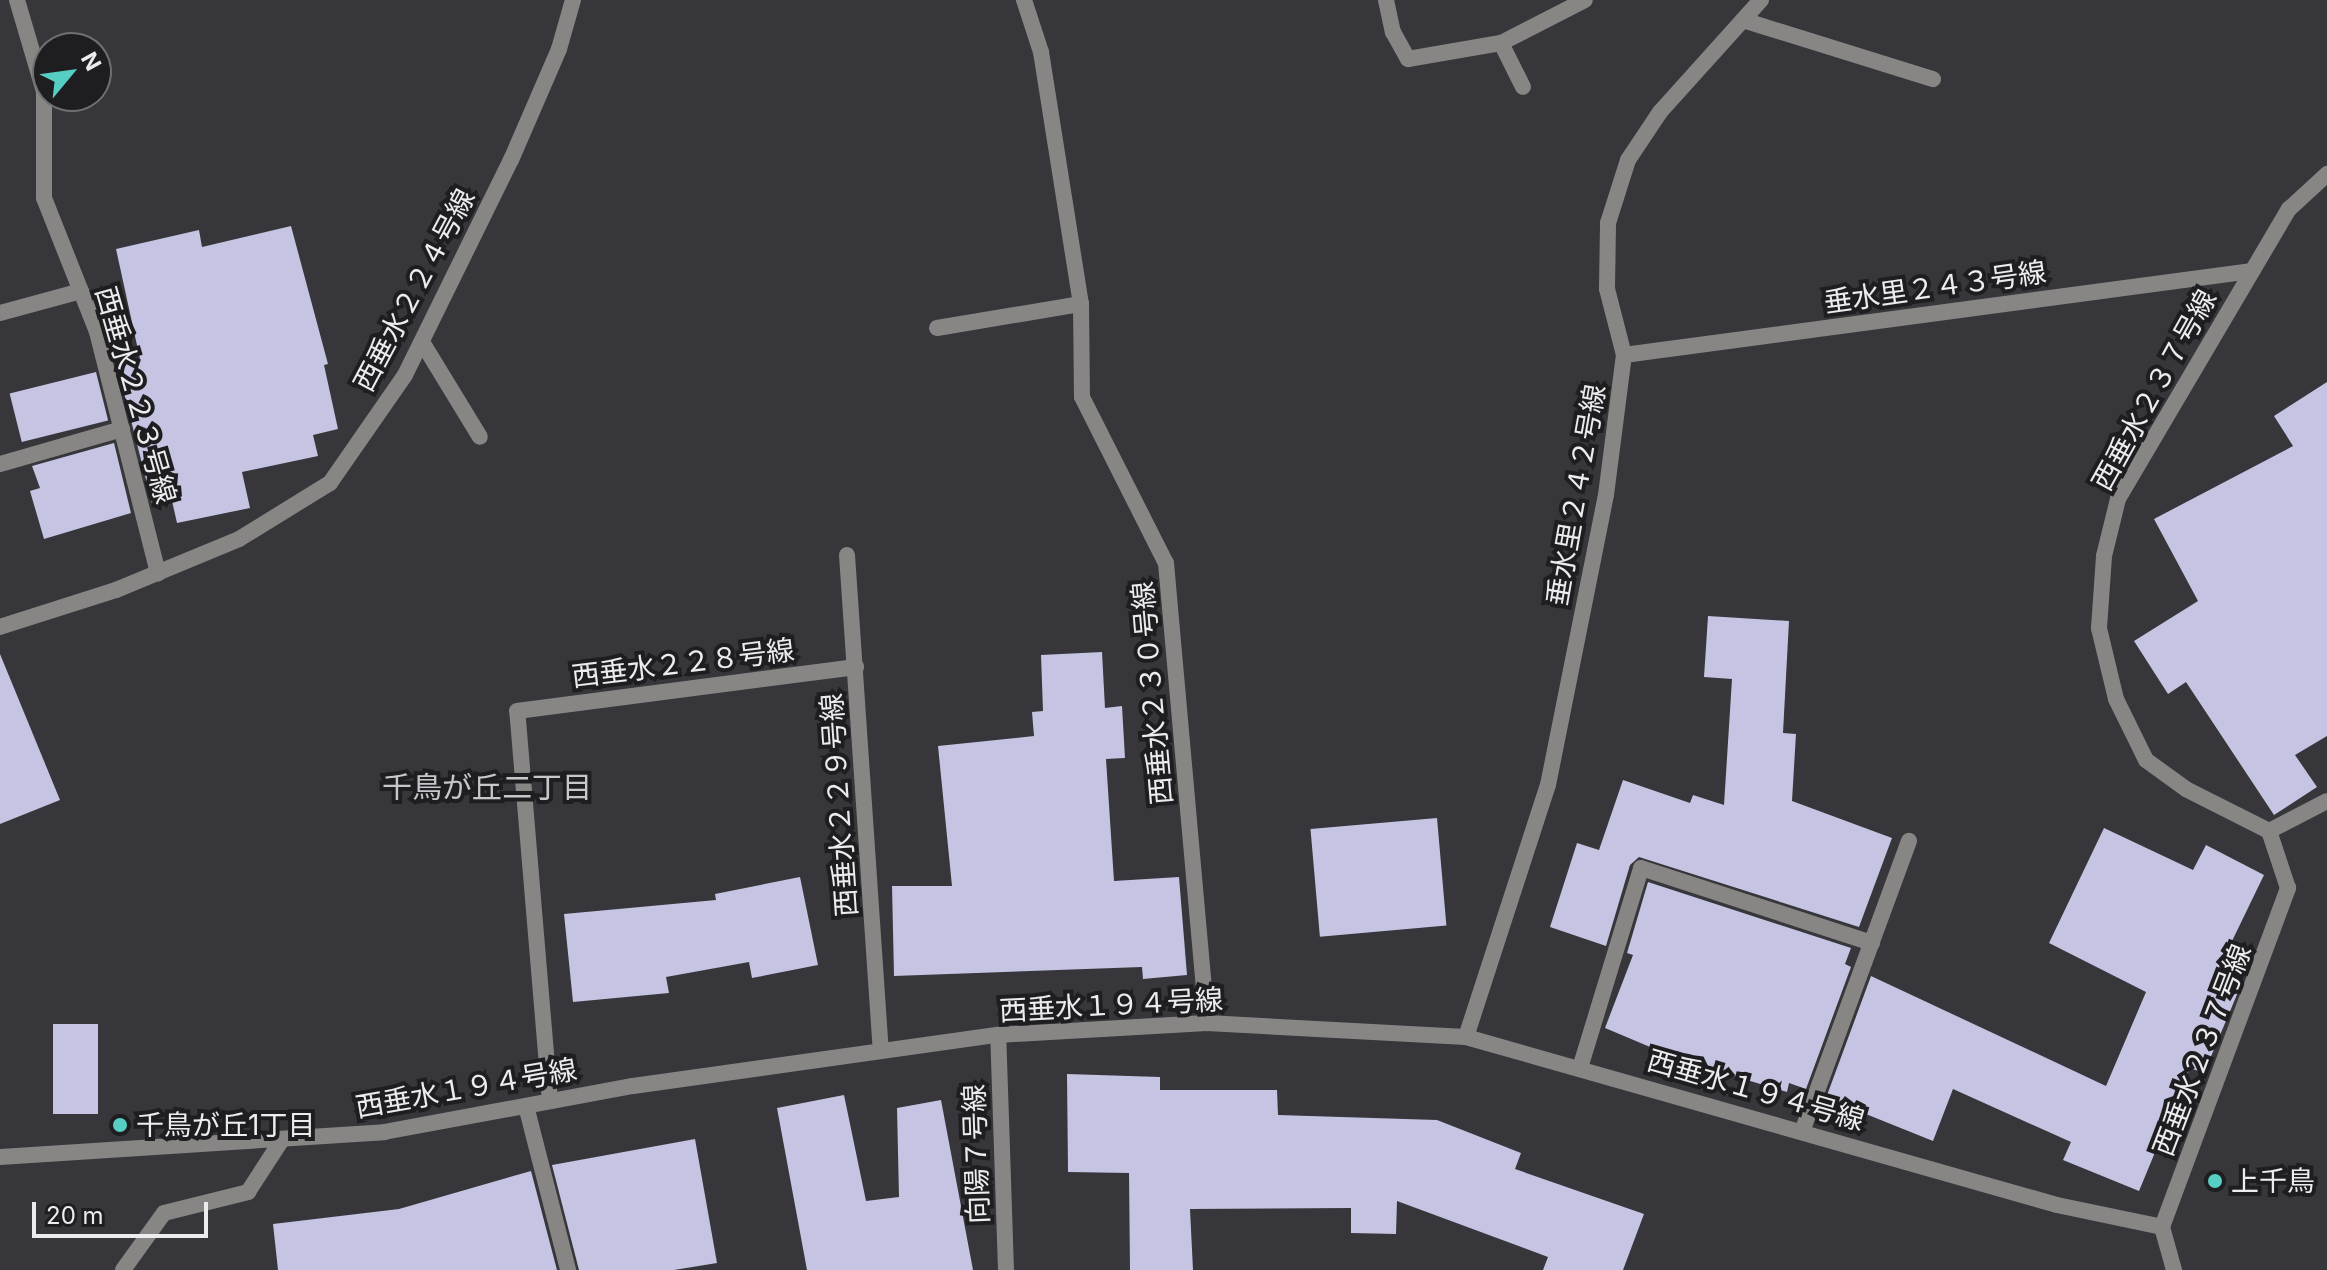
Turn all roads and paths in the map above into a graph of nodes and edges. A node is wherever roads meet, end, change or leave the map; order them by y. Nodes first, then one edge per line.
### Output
1 (17, 0) edge
2 (573, 0) edge
3 (1024, 0) edge
4 (1386, 0) edge
5 (1585, 0) edge
6 (1761, 0) edge
7 (1743, 20) junction
8 (1501, 43) junction
9 (1933, 79) dead end
10 (1523, 87) dead end
11 (2327, 174) edge
12 (2252, 271) junction
13 (81, 291) junction
14 (1081, 304) junction
15 (0, 313) edge
16 (937, 328) dead end
17 (422, 342) junction
18 (1624, 355) junction
19 (122, 429) junction
20 (480, 437) dead end
21 (0, 464) edge
22 (847, 555) dead end
23 (158, 573) junction
24 (0, 627) edge
25 (856, 667) junction
26 (2327, 801) edge
27 (2269, 831) junction
28 (1909, 841) dead end
29 (1872, 943) junction
30 (1207, 1023) junction
31 (998, 1035) junction
32 (1466, 1037) junction
33 (881, 1051) junction
34 (1580, 1068) junction
35 (550, 1101) junction
36 (526, 1106) junction
37 (1803, 1129) junction
38 (281, 1141) junction
39 (0, 1157) edge
40 (2162, 1227) junction
41 (123, 1270) edge
42 (568, 1270) edge
43 (1006, 1270) edge
44 (2174, 1270) edge

1 - 13 street, 西垂水２２３号線
2 - 17 street, 西垂水２２４号線
3 - 14 street, 西垂水２３０号線
4 - 8 street
5 - 8 street
6 - 7 street, 垂水里２４２号線
7 - 9 street
7 - 18 street, 垂水里２４２号線
8 - 10 street
11 - 12 street, 西垂水２３７号線
12 - 18 street, 垂水里２４３号線
12 - 27 street, 西垂水２３７号線
13 - 15 street
13 - 19 street, 西垂水２２３号線
14 - 16 street
14 - 30 street, 西垂水２３０号線
17 - 20 street
17 - 23 street, 西垂水２２４号線
18 - 32 street, 垂水里２４２号線
19 - 21 street
19 - 23 street, 西垂水２２３号線
22 - 25 street, 西垂水２２９号線
23 - 24 street, 西垂水２２４号線
25 - 33 street, 西垂水２２９号線
25 - 35 street, 西垂水２２８号線
26 - 27 street
27 - 40 street, 西垂水２３７号線
28 - 29 street
29 - 34 street
29 - 37 street
30 - 31 street, 西垂水１９４号線
30 - 32 street, 西垂水１９４号線
31 - 33 street, 西垂水１９４号線
31 - 43 street, 向陽７号線
32 - 34 street, 西垂水１９４号線
33 - 35 street, 西垂水１９４号線
34 - 37 street, 西垂水１９４号線
35 - 36 street, 西垂水１９４号線
36 - 38 street, 西垂水１９４号線
36 - 42 street
37 - 40 street, 西垂水１９４号線
38 - 39 street, 西垂水１９４号線
38 - 41 street
40 - 44 street

